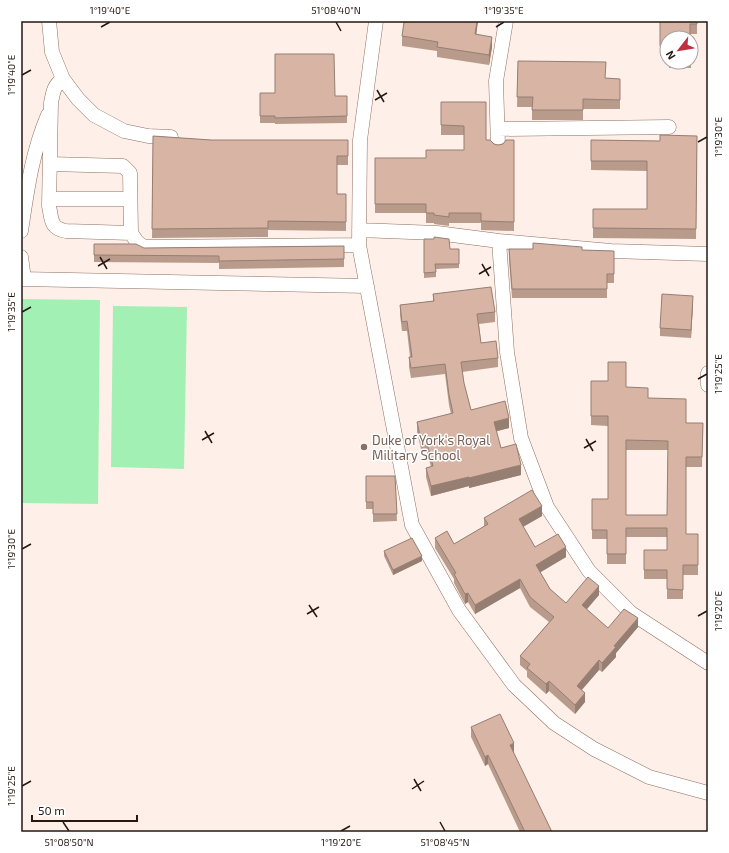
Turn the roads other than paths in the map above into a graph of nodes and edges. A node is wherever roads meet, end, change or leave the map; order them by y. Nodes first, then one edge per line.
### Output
1 (49, 21) edge
2 (376, 21) edge
3 (506, 21) edge
4 (63, 79) junction
5 (51, 107) junction
6 (669, 127) dead end
7 (498, 129) junction
8 (187, 138) edge
9 (344, 140) edge
10 (360, 140) junction
11 (498, 146) edge
12 (50, 164) junction
13 (49, 199) junction
14 (130, 199) junction
15 (359, 230) junction
16 (21, 231) edge
17 (131, 233) junction
18 (499, 241) junction
19 (359, 245) junction
20 (708, 254) edge
21 (21, 257) edge
22 (23, 279) edge
23 (367, 286) junction
24 (708, 373) edge
25 (708, 385) edge
26 (708, 663) edge
27 (705, 788) edge

1 - 4 lane
2 - 10 lane
3 - 7 lane
4 - 5 lane
4 - 8 lane
5 - 12 lane
5 - 16 lane
6 - 7 lane
7 - 11 lane
9 - 10 lane
10 - 15 lane
12 - 13 lane
12 - 14 lane
13 - 14 lane
13 - 17 lane
14 - 17 lane
15 - 18 lane
15 - 19 lane
17 - 19 lane
18 - 20 lane
18 - 26 lane
19 - 23 lane
21 - 22 lane
22 - 23 lane
23 - 27 lane
24 - 25 lane

